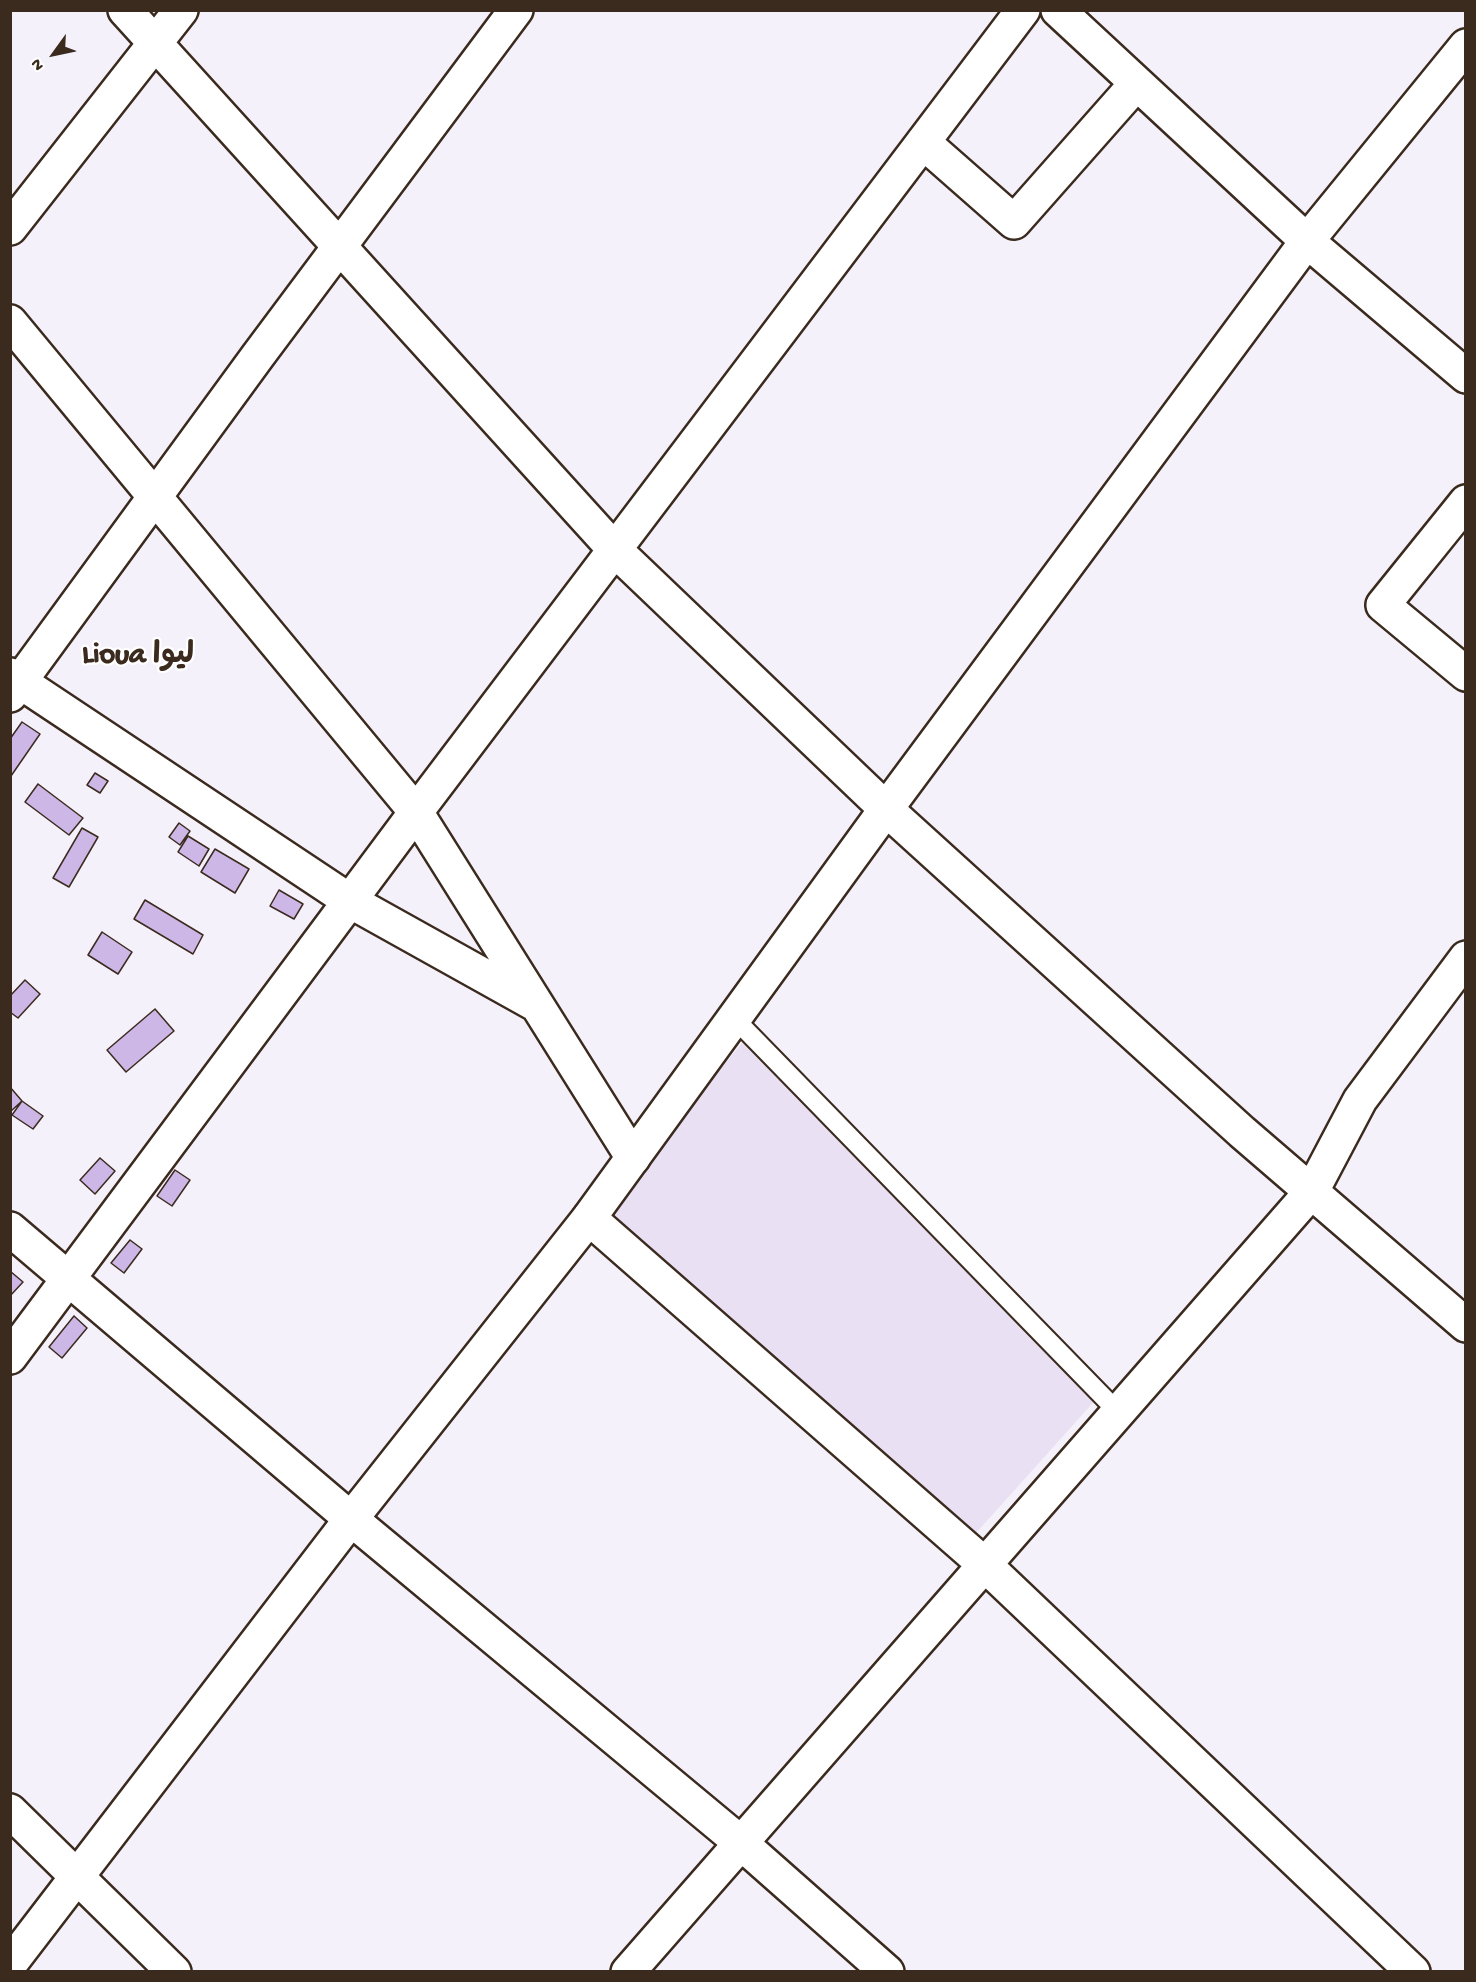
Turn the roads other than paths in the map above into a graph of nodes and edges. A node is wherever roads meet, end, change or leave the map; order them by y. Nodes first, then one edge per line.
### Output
1 (125, 10) edge
2 (181, 10) edge
3 (516, 10) edge
4 (1023, 10) edge
5 (1058, 10) edge
6 (155, 44) junction
7 (1466, 46) edge
8 (1136, 84) junction
9 (923, 141) junction
10 (10, 228) edge
11 (1307, 241) junction
12 (340, 247) junction
13 (10, 322) edge
14 (1466, 376) edge
15 (155, 497) junction
16 (1466, 502) edge
17 (614, 549) junction
18 (1466, 674) edge
19 (14, 684) edge
20 (886, 809) junction
21 (416, 812) junction
22 (350, 900) junction
23 (1466, 958) edge
24 (537, 1005) junction
25 (734, 1018) junction
26 (633, 1158) junction
27 (1311, 1192) junction
28 (589, 1218) junction
29 (10, 1229) edge
30 (68, 1279) junction
31 (1466, 1325) edge
32 (10, 1357) edge
33 (1118, 1412) junction
34 (351, 1519) junction
35 (984, 1564) junction
36 (10, 1811) edge
37 (741, 1843) junction
38 (77, 1876) junction
39 (10, 1964) edge
40 (174, 1971) edge
41 (628, 1971) edge
42 (887, 1971) edge
43 (1413, 1971) edge

1 - 6 street
2 - 6 street
3 - 12 street
4 - 9 street
5 - 8 street
6 - 10 street
6 - 12 street
7 - 11 street
8 - 9 street
8 - 11 street
9 - 17 street
11 - 14 street
11 - 20 street
12 - 15 street
12 - 17 street
13 - 15 street
15 - 19 street
15 - 21 street
16 - 18 street
17 - 20 street
17 - 21 street
19 - 22 street
20 - 25 street
20 - 27 street
21 - 22 street
21 - 24 street
22 - 24 street
22 - 30 street
23 - 27 street
24 - 26 street
25 - 26 street
25 - 33 lane
26 - 28 street
27 - 31 street
27 - 33 street
28 - 34 street
28 - 35 street
29 - 30 street
30 - 32 street
30 - 34 street
33 - 35 street
34 - 37 street
34 - 38 street
35 - 37 street
35 - 43 street
36 - 38 street
37 - 41 street
37 - 42 street
38 - 39 street
38 - 40 street

